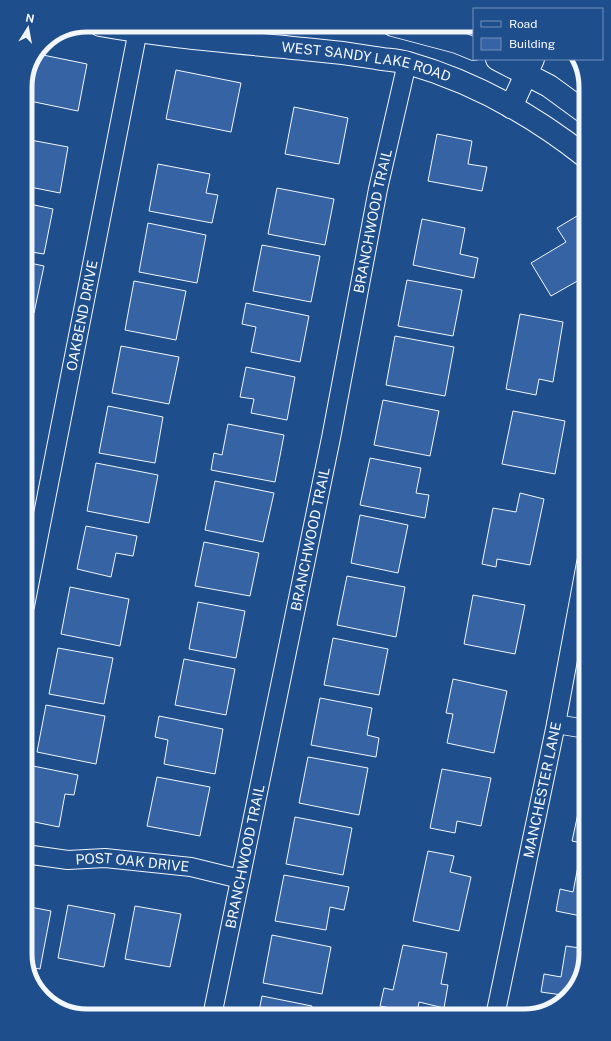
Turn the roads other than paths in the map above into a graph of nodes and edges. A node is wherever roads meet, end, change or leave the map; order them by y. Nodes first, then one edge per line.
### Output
1 (137, 32) edge
2 (171, 32) edge
3 (419, 32) edge
4 (473, 49) edge
5 (502, 60) edge
6 (407, 63) junction
7 (530, 66) edge
8 (511, 106) junction
9 (579, 108) edge
10 (579, 152) edge
11 (32, 570) edge
12 (579, 601) edge
13 (556, 724) junction
14 (579, 728) edge
15 (32, 855) edge
16 (240, 879) junction
17 (213, 1009) edge
18 (496, 1009) edge

1 - 11 street, OAKBEND DRIVE
2 - 6 main road, WEST SANDY LAKE ROAD
3 - 4 main road
5 - 7 main road
6 - 8 main road, WEST SANDY LAKE ROAD
6 - 16 street, BRANCHWOOD TRAIL
7 - 8 main road
7 - 9 main road
8 - 10 main road, WEST SANDY LAKE ROAD
12 - 13 street, MANCHESTER LANE
13 - 14 street
13 - 18 street, MANCHESTER LANE
15 - 16 street, POST OAK DRIVE
16 - 17 street, BRANCHWOOD TRAIL

